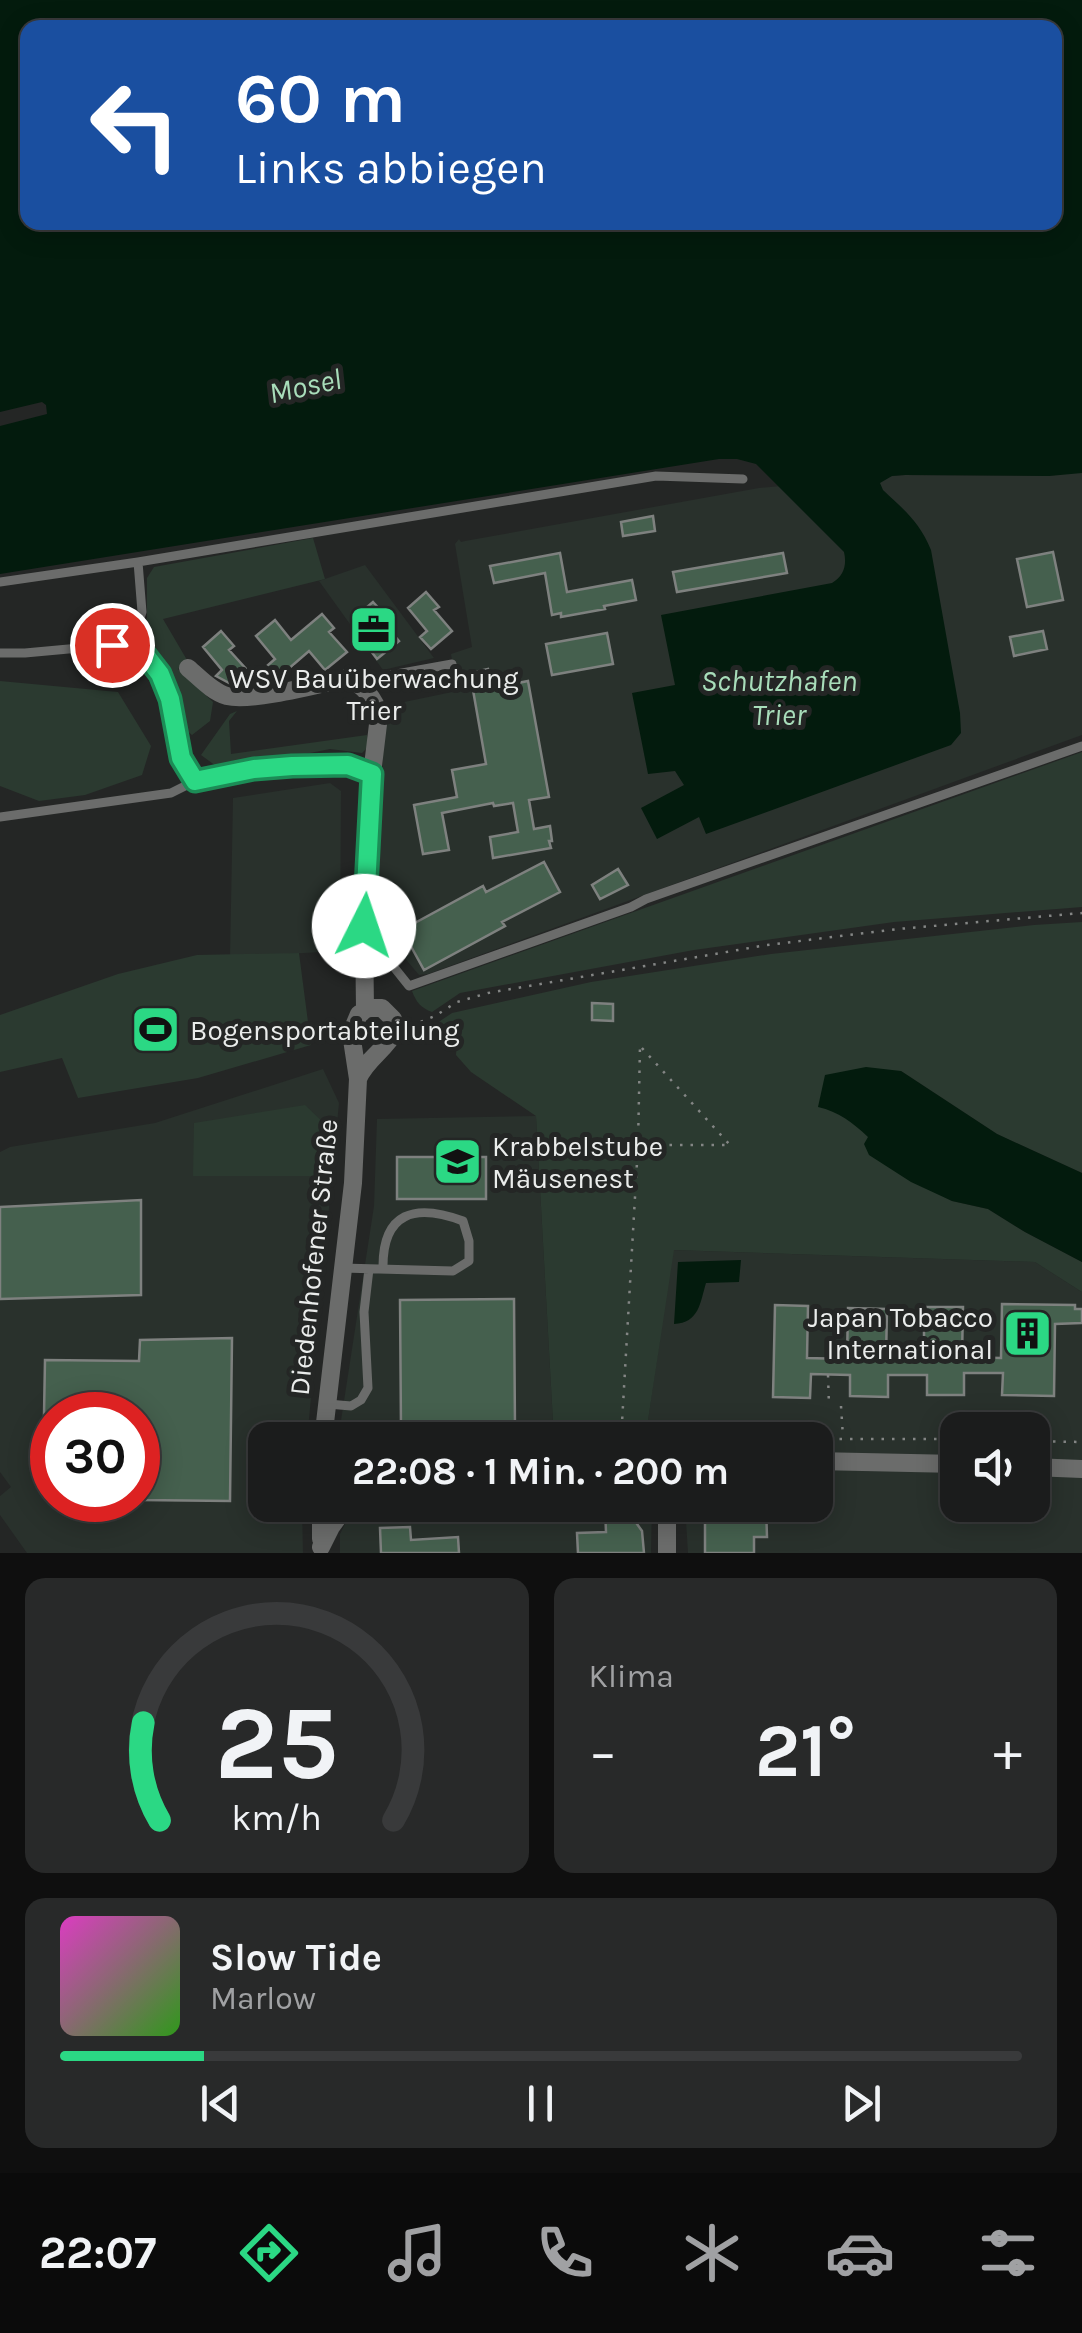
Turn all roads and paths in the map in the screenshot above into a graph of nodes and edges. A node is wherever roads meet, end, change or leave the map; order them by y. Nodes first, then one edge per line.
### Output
1 (744, 479) dead end
2 (138, 562) junction
3 (0, 582) edge
4 (129, 650) junction
5 (0, 653) edge
6 (452, 664) dead end
7 (188, 668) dead end
8 (356, 682) junction
9 (1082, 746) edge
10 (372, 774) junction
11 (195, 781) junction
12 (0, 817) edge
13 (1082, 912) edge
14 (363, 952) junction
15 (364, 1010) junction
16 (395, 1028) junction
17 (352, 1042) junction
18 (380, 1050) junction
19 (358, 1079) junction
20 (638, 1145) junction
21 (342, 1268) junction
22 (369, 1269) junction
23 (384, 1269) junction
24 (828, 1374) dead end
25 (325, 1404) junction
26 (829, 1406) dead end
27 (841, 1406) dead end
28 (324, 1422) edge
29 (622, 1422) edge
30 (833, 1438) edge
31 (843, 1438) junction
32 (940, 1439) edge
33 (1050, 1441) edge
34 (1082, 1442) edge
35 (833, 1461) edge
36 (940, 1463) edge
37 (1050, 1468) edge
38 (1082, 1469) edge
39 (321, 1522) edge
40 (335, 1522) edge
41 (667, 1522) edge
42 (322, 1550) edge
43 (668, 1553) edge

1 - 2 lane
2 - 3 lane
2 - 4 lane
4 - 5 lane
4 - 11 lane
6 - 8 lane
7 - 8 street
8 - 10 street
9 - 14 lane
10 - 11 lane
10 - 14 street
11 - 12 lane
13 - 16 path
14 - 15 street
15 - 16 street
15 - 17 street, Diedenhofener Straße
16 - 18 street
17 - 18 street
17 - 19 street, Diedenhofener Straße
18 - 19 street
19 - 21 street, Diedenhofener Straße
20 - 20 path
20 - 29 path
21 - 22 lane
21 - 25 street, Diedenhofener Straße
22 - 23 lane
22 - 25 lane
23 - 23 lane
24 - 26 path
25 - 28 street, Diedenhofener Straße
27 - 31 path
30 - 31 path
31 - 32 path
33 - 34 path
35 - 36 street
37 - 38 street
39 - 42 street
40 - 42 street
41 - 43 street

